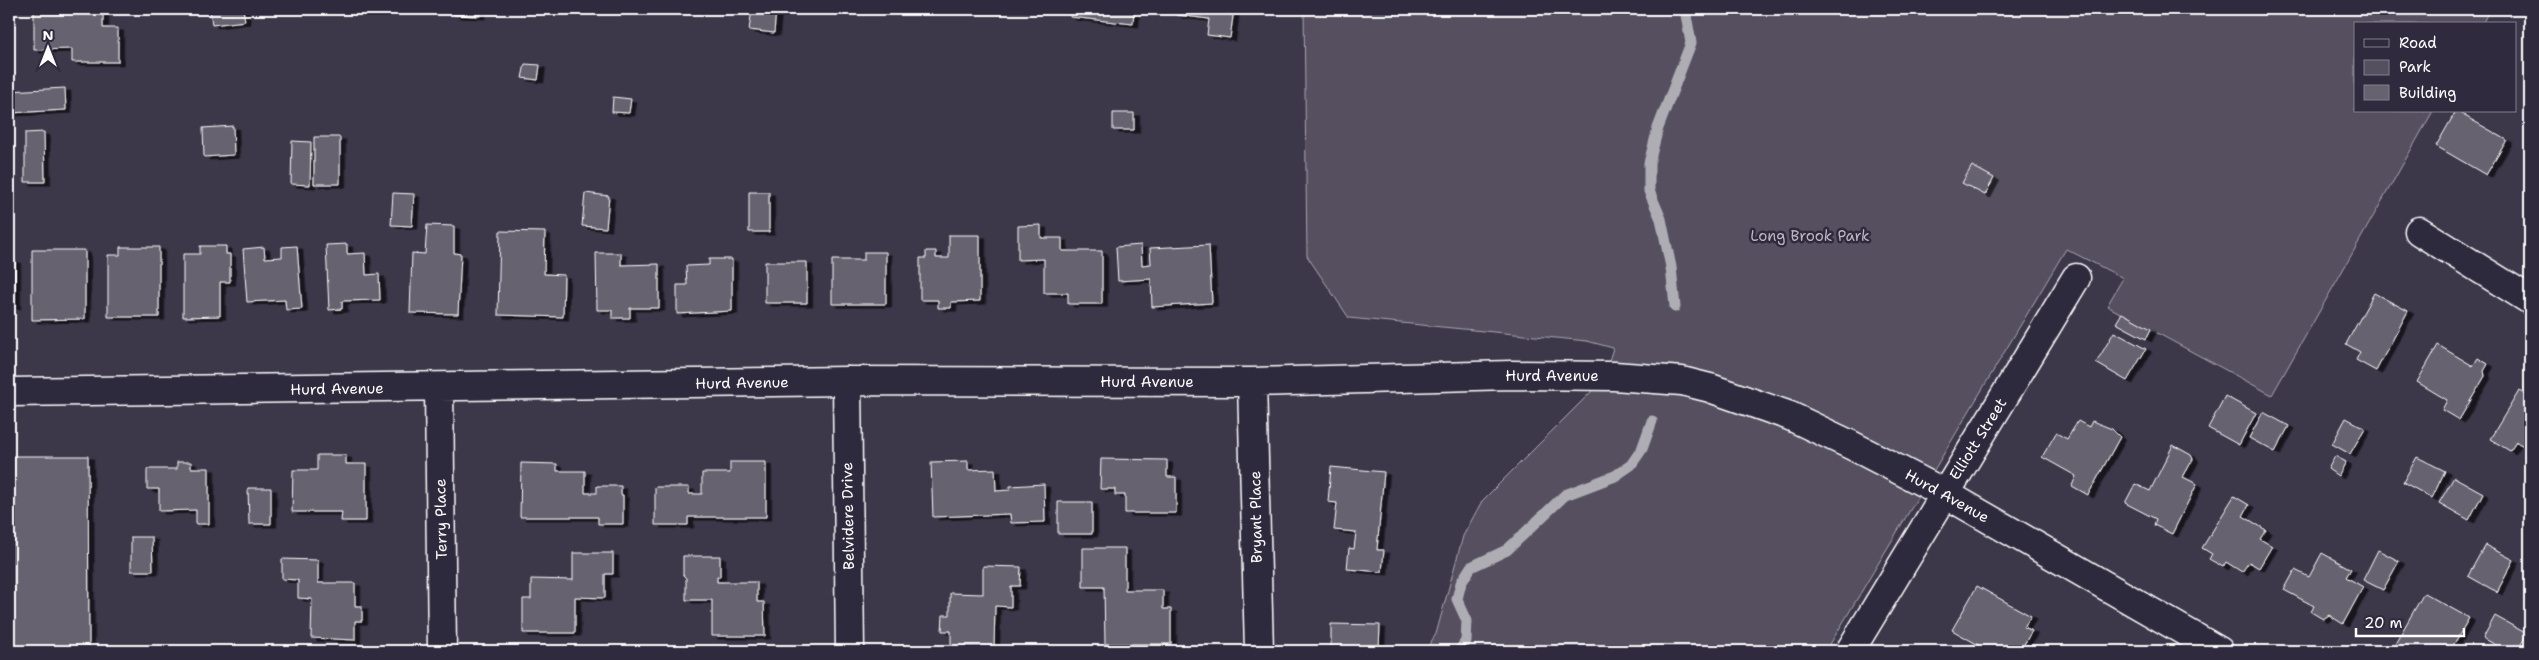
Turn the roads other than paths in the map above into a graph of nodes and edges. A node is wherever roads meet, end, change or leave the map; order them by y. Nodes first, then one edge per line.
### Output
1 (2419, 231) dead end
2 (2076, 278) dead end
3 (2530, 300) edge
4 (847, 381) junction
5 (1252, 382) junction
6 (439, 388) junction
7 (9, 392) edge
8 (1944, 493) junction
9 (442, 651) edge
10 (850, 651) edge
11 (1259, 651) edge
12 (1850, 651) edge
13 (2219, 651) edge

1 - 3 street
2 - 8 street, Elliott Street
4 - 5 street, Hurd Avenue
4 - 6 street, Hurd Avenue
4 - 10 street, Belvidere Drive
5 - 8 street, Hurd Avenue
5 - 11 street, Bryant Place
6 - 7 street, Hurd Avenue
6 - 9 street, Terry Place
8 - 12 street, Elliott Street
8 - 13 street, Hurd Avenue

